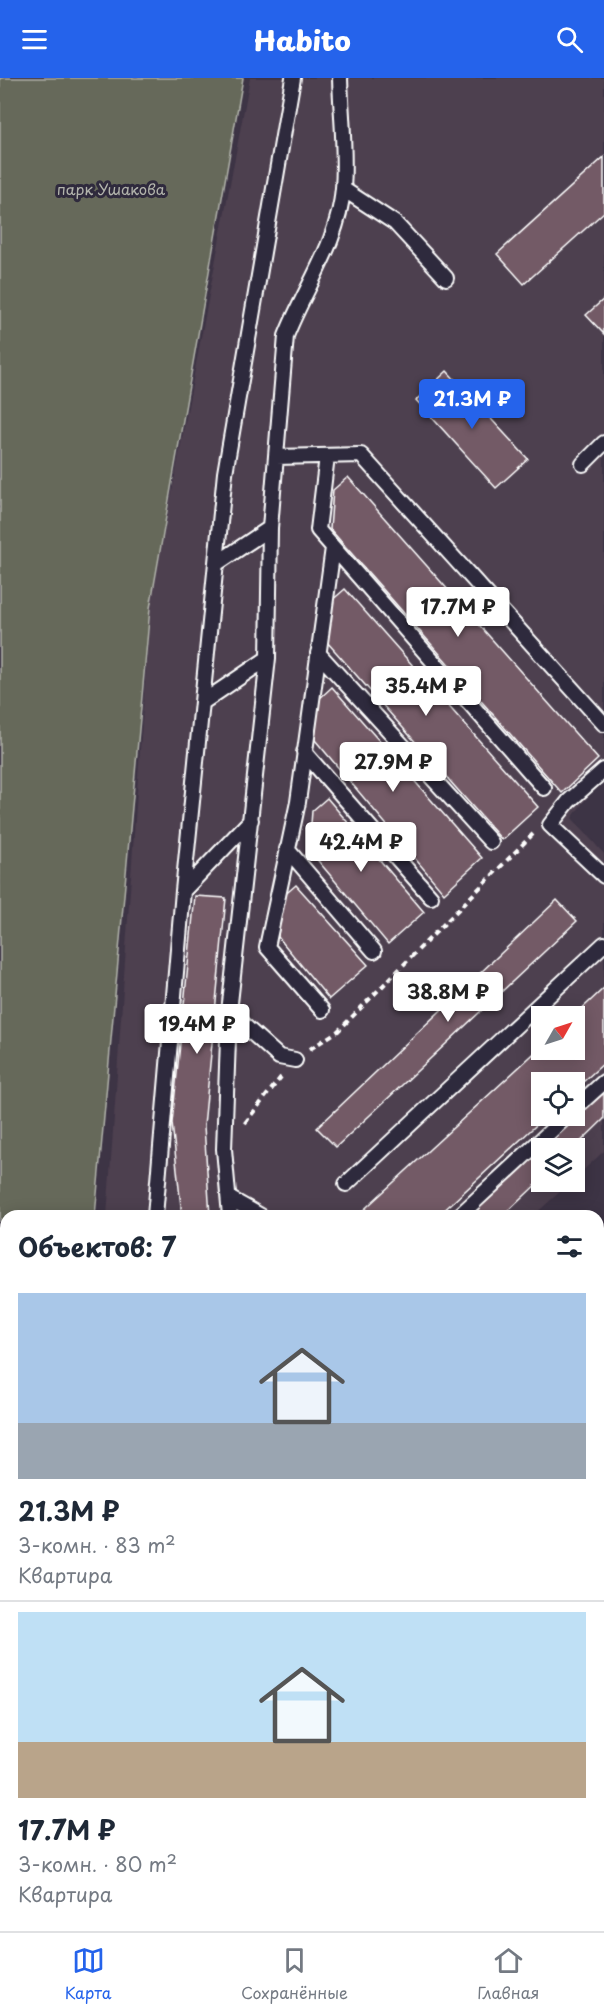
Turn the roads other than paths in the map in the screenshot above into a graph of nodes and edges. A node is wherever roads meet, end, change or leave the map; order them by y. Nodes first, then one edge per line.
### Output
1 (293, 78) edge
2 (340, 78) edge
3 (343, 189) junction
4 (446, 278) dead end
5 (604, 443) edge
6 (327, 456) junction
7 (276, 457) junction
8 (583, 464) dead end
9 (270, 528) junction
10 (333, 548) junction
11 (216, 564) junction
12 (318, 652) junction
13 (268, 658) junction
14 (203, 702) junction
15 (604, 724) edge
16 (304, 752) junction
17 (604, 770) edge
18 (544, 788) dead end
19 (251, 820) junction
20 (491, 842) dead end
21 (287, 849) junction
22 (604, 876) edge
23 (183, 891) junction
24 (431, 897) dead end
25 (604, 944) edge
26 (374, 951) dead end
27 (322, 1010) dead end
28 (229, 1012) junction
29 (295, 1060) road end
30 (604, 1082) edge
31 (585, 1099) edge
32 (556, 1126) edge
33 (346, 1184) dead end
34 (229, 1198) junction
35 (156, 1210) edge
36 (230, 1210) edge
37 (250, 1210) edge
38 (465, 1210) edge

1 - 11 lane
2 - 3 lane
3 - 4 lane
3 - 7 lane
5 - 8 lane
6 - 7 lane
6 - 10 lane
6 - 15 lane
7 - 9 lane
9 - 11 lane
9 - 13 lane
10 - 12 lane
10 - 18 lane
11 - 14 lane
12 - 16 lane
12 - 20 lane
13 - 14 lane
13 - 19 lane
14 - 23 lane
16 - 21 lane
16 - 24 lane
17 - 22 lane
19 - 23 lane
19 - 28 lane
21 - 26 lane
21 - 27 lane
23 - 35 lane
25 - 33 lane
28 - 29 lane
28 - 34 lane
30 - 31 lane
32 - 38 lane
34 - 36 lane
34 - 37 lane

